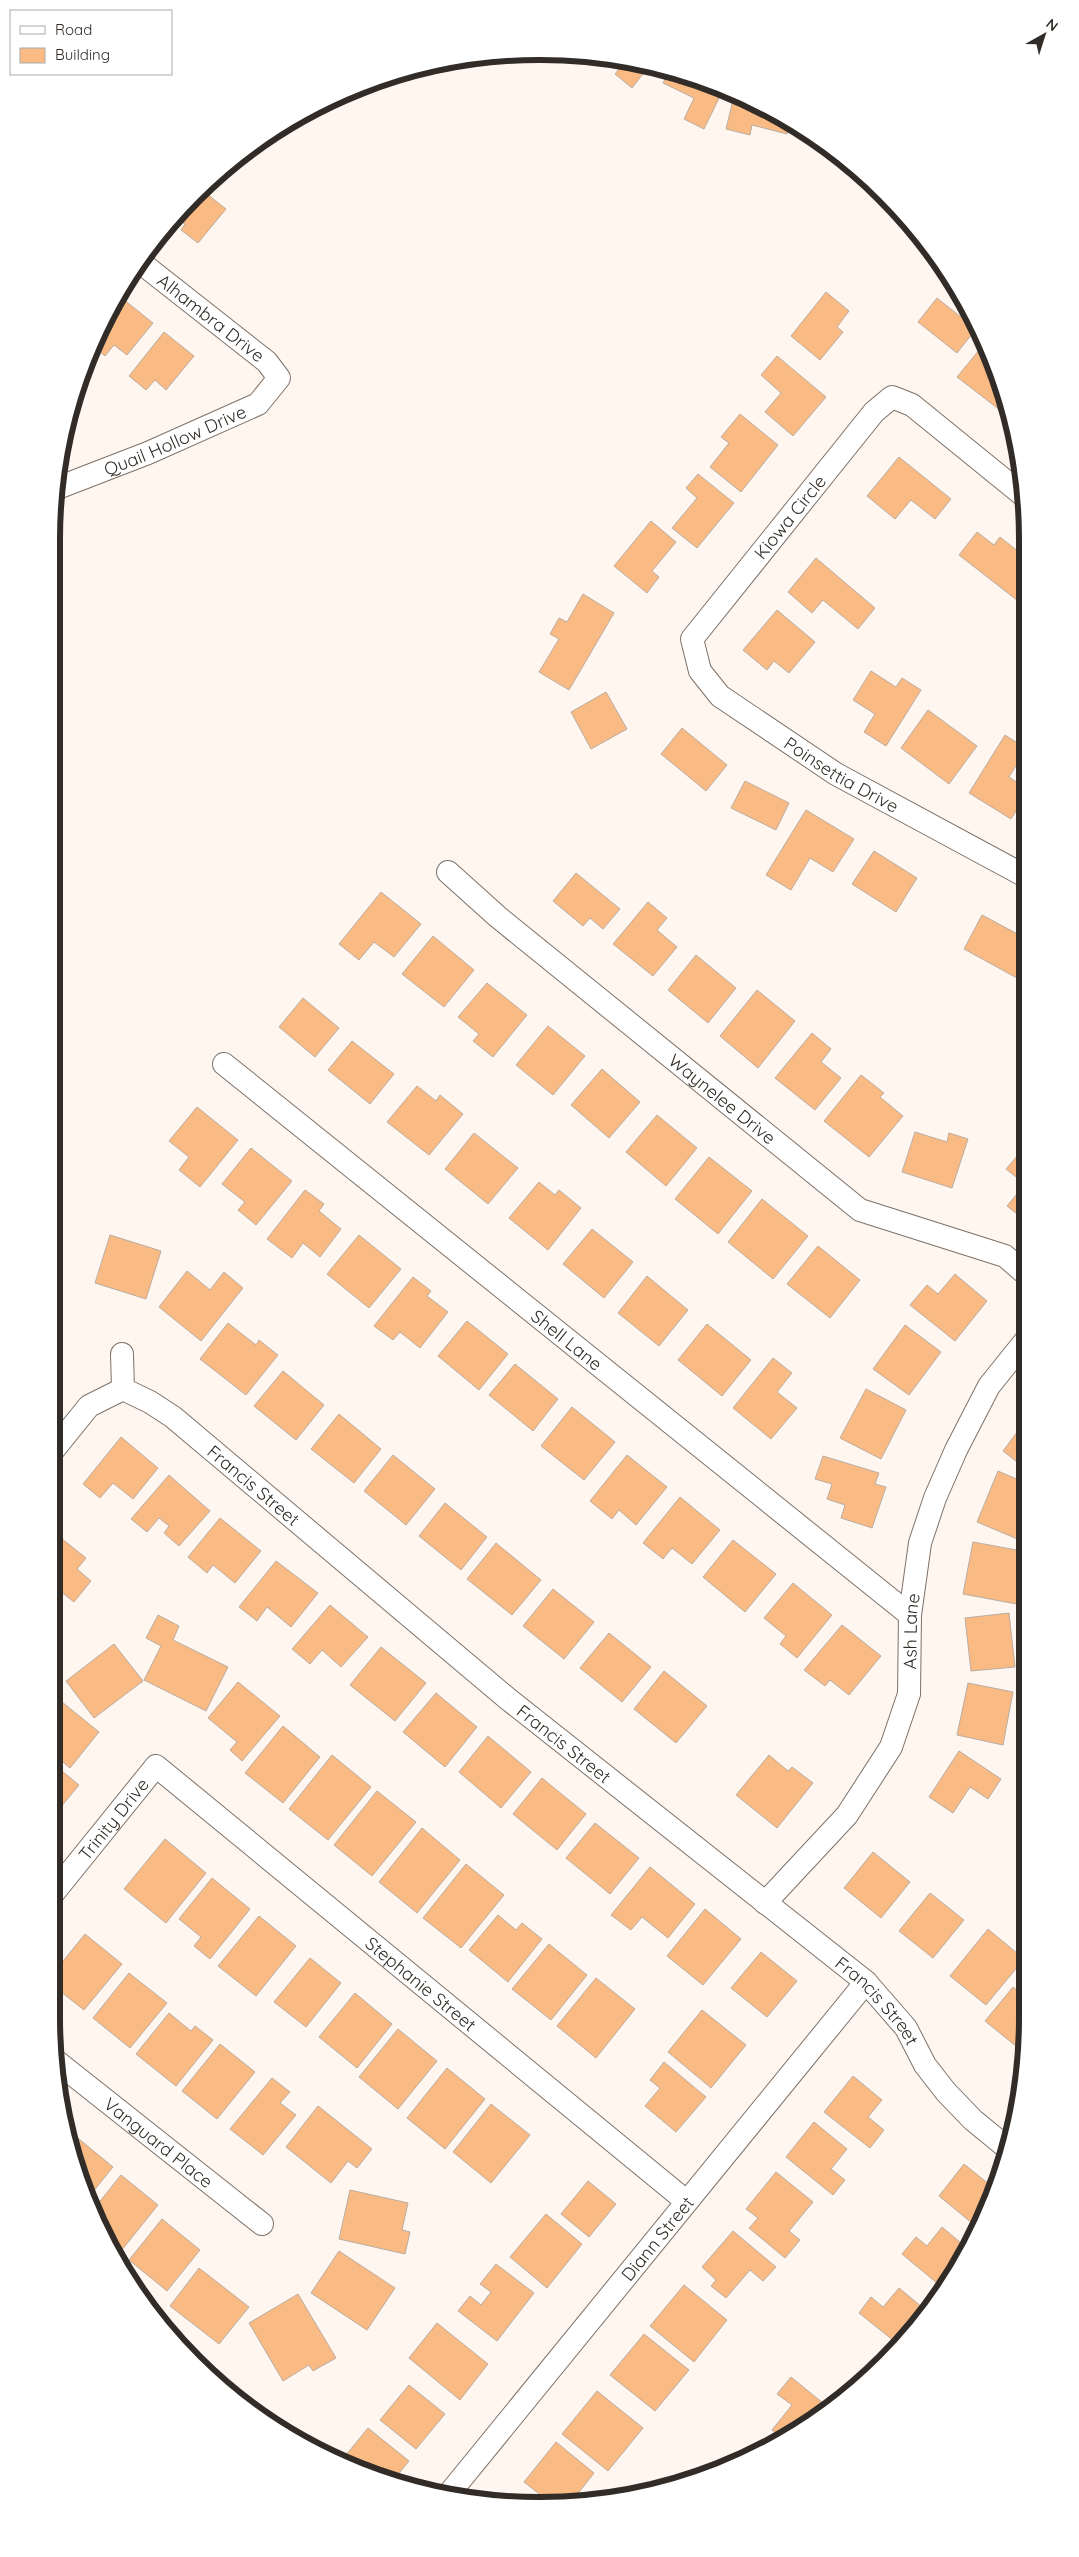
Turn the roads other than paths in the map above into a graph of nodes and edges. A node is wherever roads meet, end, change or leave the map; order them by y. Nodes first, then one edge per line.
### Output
1 (146, 266) edge
2 (279, 378) joint
3 (63, 486) edge
4 (1016, 490) edge
5 (692, 639) joint
6 (448, 872) dead end
7 (1019, 873) edge
8 (224, 1064) dead end
9 (1019, 1268) edge
10 (1019, 1349) edge
11 (122, 1354) dead end
12 (123, 1389) junction
13 (60, 1442) edge
14 (910, 1615) junction
15 (156, 1766) joint
16 (60, 1885) edge
17 (765, 1903) junction
18 (866, 1982) junction
19 (63, 2066) edge
20 (1002, 2144) edge
21 (686, 2201) junction
22 (262, 2224) dead end
23 (453, 2489) edge

1 - 2 street, Alhambra Drive
2 - 3 street, Quail Hollow Drive
4 - 5 street, Kiowa Circle
5 - 7 street, Poinsettia Drive
6 - 9 street, Waynelee Drive
8 - 14 street, Shell Lane
10 - 14 street, Ash Lane
11 - 12 street
12 - 13 street
12 - 17 street, Francis Street
14 - 17 street, Ash Lane
15 - 16 street, Trinity Drive
15 - 21 street, Stephanie Street
17 - 18 street, Francis Street
18 - 20 street, Francis Street
18 - 21 street, Diann Street
19 - 22 street, Vanguard Place
21 - 23 street, Diann Street

